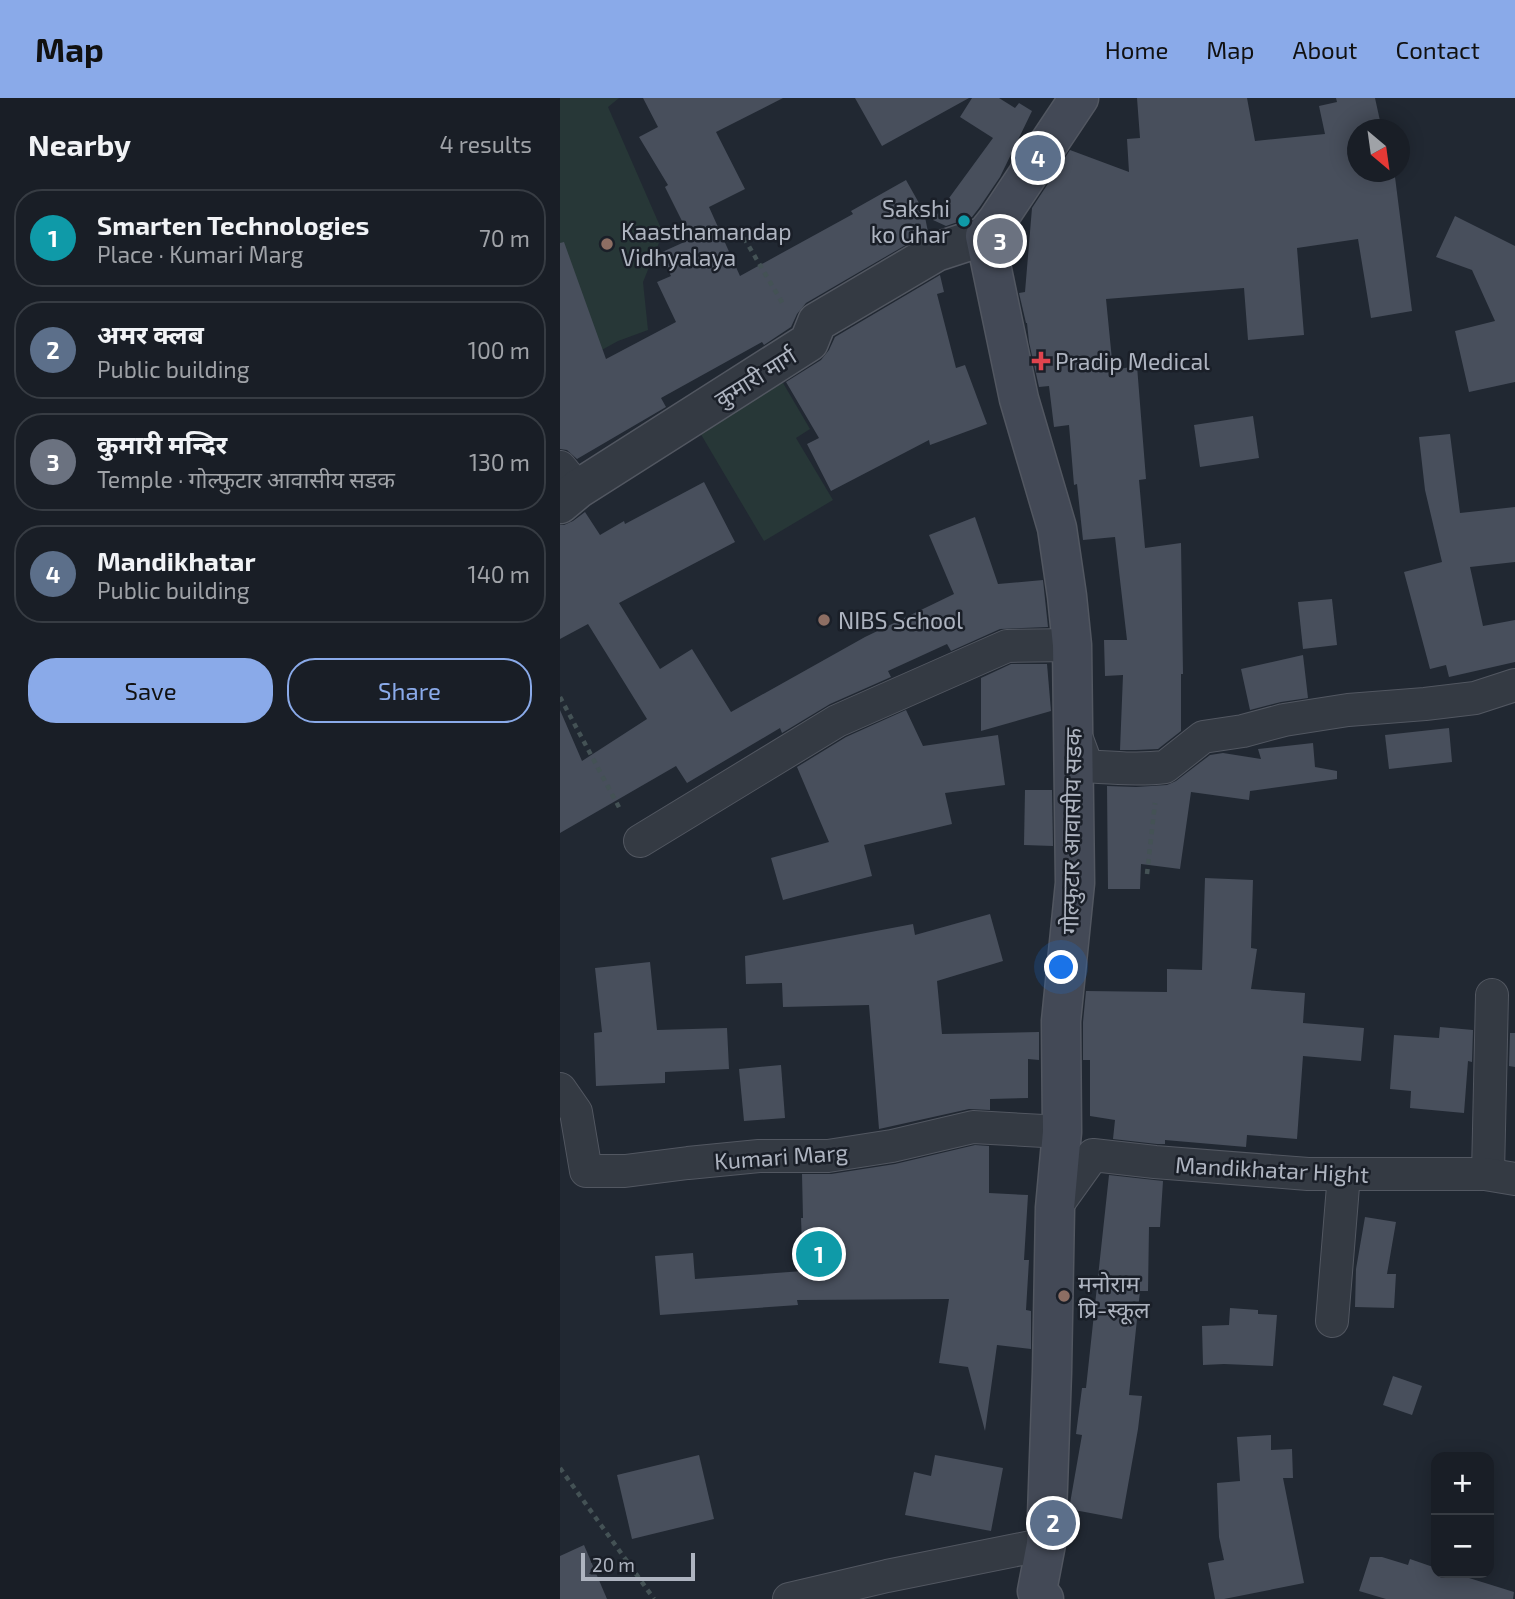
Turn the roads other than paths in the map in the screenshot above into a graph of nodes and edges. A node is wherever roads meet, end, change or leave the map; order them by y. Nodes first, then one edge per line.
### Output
1 (1079, 98) edge
2 (985, 236) junction
3 (566, 487) edge
4 (1072, 645) junction
5 (1515, 685) edge
6 (1074, 730) junction
7 (640, 841) road end
8 (1492, 995) dead end
9 (560, 1089) edge
10 (1062, 1132) junction
11 (1344, 1174) junction
12 (1501, 1177) edge
13 (1055, 1208) junction
14 (1332, 1321) dead end
15 (1046, 1545) junction
16 (789, 1599) edge
17 (1044, 1599) edge

1 - 2 main road
2 - 3 street, कुमारी मार्ग
2 - 4 main road, गोल्फुटार आवासीय सडक
4 - 6 main road, गोल्फुटार आवासीय सडक
4 - 7 street
5 - 6 street
6 - 10 main road, गोल्फुटार आवासीय सडक
8 - 12 street
9 - 10 street, Kumari Marg
10 - 13 main road, गोल्फुटार आवासीय सडक
11 - 12 street, Mandikhatar Hight
11 - 13 street, Mandikhatar Hight
11 - 14 street
13 - 15 main road, गोल्फुटार आवासीय सडक
15 - 16 street
15 - 17 main road, गोल्फुटार आवासीय सडक

